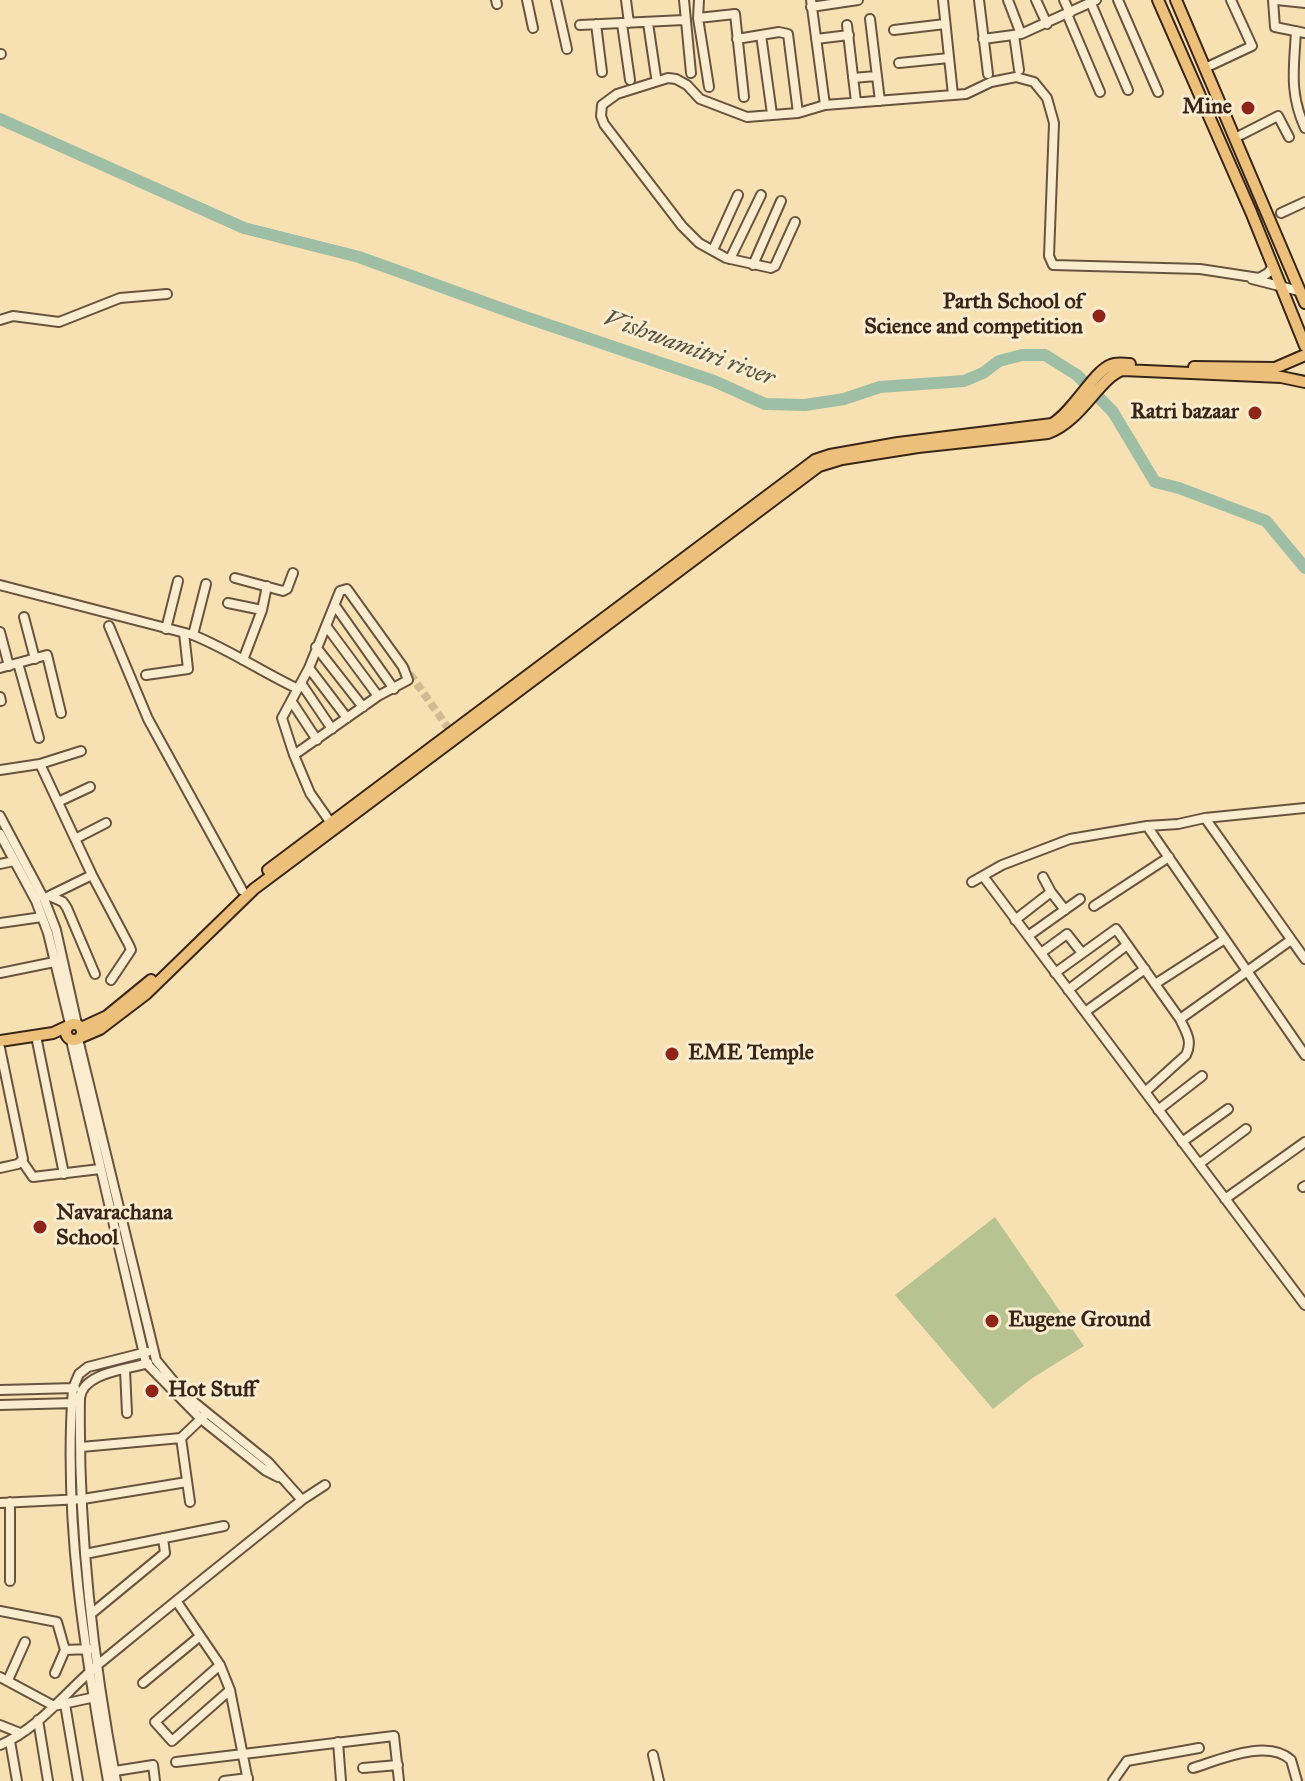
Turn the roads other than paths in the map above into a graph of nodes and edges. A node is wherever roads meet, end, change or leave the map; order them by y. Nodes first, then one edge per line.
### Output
1 (527, 0) edge
2 (556, 0) edge
3 (626, 0) edge
4 (684, 0) edge
5 (699, 0) edge
6 (858, 0) edge
7 (943, 0) edge
8 (979, 0) edge
9 (1008, 0) edge
10 (1036, 0) edge
11 (1064, 0) edge
12 (1118, 0) edge
13 (1158, 0) edge
14 (1176, 0) edge
15 (1231, 0) edge
16 (1275, 0) edge
17 (846, 1) edge
18 (1092, 1) edge
19 (811, 3) edge
20 (1305, 3) edge
21 (1068, 14) junction
22 (698, 18) junction
23 (870, 19) dead end
24 (684, 20) junction
25 (648, 23) junction
26 (596, 24) junction
27 (625, 24) junction
28 (945, 24) junction
29 (1047, 24) junction
30 (580, 25) dead end
31 (533, 28) dead end
32 (894, 30) dead end
33 (1300, 32) edge
34 (761, 35) junction
35 (1018, 35) junction
36 (737, 39) junction
37 (816, 39) junction
38 (983, 39) junction
39 (567, 49) dead end
40 (949, 58) junction
41 (899, 63) dead end
42 (1205, 68) junction
43 (1019, 70) dead end
44 (602, 72) dead end
45 (691, 73) dead end
46 (988, 74) dead end
47 (876, 76) junction
48 (656, 77) dead end
49 (853, 78) junction
50 (630, 80) dead end
51 (709, 87) dead end
52 (1128, 90) dead end
53 (1100, 92) dead end
54 (1158, 92) dead end
55 (953, 95) junction
56 (744, 97) dead end
57 (880, 101) junction
58 (856, 102) junction
59 (825, 105) junction
60 (798, 113) junction
61 (772, 114) junction
62 (1305, 128) edge
63 (1289, 137) dead end
64 (1235, 138) junction
65 (738, 195) dead end
66 (761, 195) dead end
67 (781, 201) dead end
68 (1305, 202) edge
69 (1281, 213) dead end
70 (795, 222) dead end
71 (713, 250) junction
72 (730, 259) junction
73 (753, 265) junction
74 (1273, 266) junction
75 (1248, 277) junction
76 (1283, 288) junction
77 (1299, 291) junction
78 (167, 294) dead end
79 (1305, 303) edge
80 (0, 320) edge
81 (1305, 346) edge
82 (1305, 355) edge
83 (1109, 370) junction
84 (1305, 382) edge
85 (293, 573) dead end
86 (235, 578) dead end
87 (178, 581) dead end
88 (206, 584) dead end
89 (0, 585) edge
90 (267, 586) junction
91 (228, 603) dead end
92 (336, 607) junction
93 (262, 610) junction
94 (24, 617) dead end
95 (109, 626) dead end
96 (327, 627) junction
97 (166, 629) junction
98 (0, 632) edge
99 (188, 634) junction
100 (316, 647) junction
101 (35, 659) junction
102 (243, 660) junction
103 (9, 666) edge
104 (309, 668) junction
105 (146, 675) dead end
106 (299, 686) junction
107 (394, 689) junction
108 (378, 696) junction
109 (292, 702) junction
110 (363, 707) junction
111 (61, 713) dead end
112 (347, 718) junction
113 (332, 729) junction
114 (39, 738) dead end
115 (317, 740) junction
116 (81, 751) dead end
117 (294, 755) junction
118 (40, 764) junction
119 (0, 770) edge
120 (90, 787) dead end
121 (58, 802) junction
122 (1305, 808) edge
123 (0, 816) edge
124 (1205, 818) junction
125 (106, 823) dead end
126 (333, 826) junction
127 (1147, 826) junction
128 (0, 834) edge
129 (75, 839) junction
130 (1169, 857) junction
131 (14, 861) junction
132 (0, 864) edge
133 (92, 875) junction
134 (983, 876) junction
135 (1043, 877) dead end
136 (972, 882) dead end
137 (245, 890) junction
138 (1051, 892) junction
139 (44, 899) junction
140 (1080, 899) dead end
141 (1094, 906) dead end
142 (1065, 910) junction
143 (42, 917) junction
144 (1015, 920) junction
145 (0, 923) edge
146 (1028, 936) junction
147 (1225, 939) junction
148 (1291, 940) junction
149 (1127, 945) junction
150 (1041, 953) junction
151 (1082, 953) junction
152 (1305, 959) edge
153 (60, 961) junction
154 (1145, 969) junction
155 (1248, 972) junction
156 (0, 973) edge
157 (1055, 973) junction
158 (95, 974) dead end
159 (111, 980) dead end
160 (1155, 984) junction
161 (1068, 990) junction
162 (1085, 1012) junction
163 (1180, 1019) junction
164 (74, 1032) junction
165 (36, 1036) junction
166 (0, 1041) edge
167 (0, 1048) edge
168 (1305, 1055) edge
169 (1202, 1076) dead end
170 (1145, 1092) junction
171 (1228, 1109) dead end
172 (1158, 1110) junction
173 (1246, 1129) dead end
174 (1182, 1142) junction
175 (1305, 1142) edge
176 (22, 1161) junction
177 (1199, 1164) junction
178 (0, 1168) edge
179 (100, 1169) junction
180 (64, 1174) junction
181 (1225, 1199) junction
182 (114, 1209) junction
183 (1305, 1305) edge
184 (147, 1356) junction
185 (125, 1370) junction
186 (77, 1388) junction
187 (0, 1390) edge
188 (76, 1403) junction
189 (0, 1405) edge
190 (127, 1413) dead end
191 (204, 1416) junction
192 (181, 1438) junction
193 (81, 1447) junction
194 (187, 1482) junction
195 (325, 1485) dead end
196 (83, 1499) junction
197 (71, 1500) junction
198 (302, 1500) junction
199 (10, 1502) junction
200 (190, 1502) dead end
201 (0, 1503) edge
202 (224, 1526) dead end
203 (163, 1538) junction
204 (85, 1554) junction
205 (10, 1581) dead end
206 (177, 1602) junction
207 (0, 1611) edge
208 (91, 1614) junction
209 (199, 1637) junction
210 (25, 1642) dead end
211 (85, 1649) junction
212 (95, 1649) junction
213 (65, 1650) junction
214 (98, 1664) junction
215 (220, 1665) junction
216 (89, 1672) junction
217 (55, 1673) dead end
218 (4, 1678) edge
219 (143, 1683) dead end
220 (230, 1690) junction
221 (98, 1696) junction
222 (65, 1704) junction
223 (54, 1706) junction
224 (38, 1720) junction
225 (0, 1725) edge
226 (20, 1733) junction
227 (10, 1741) junction
228 (338, 1742) junction
229 (0, 1745) edge
230 (1199, 1748) dead end
231 (243, 1752) junction
232 (653, 1755) dead end
233 (176, 1762) dead end
234 (398, 1765) junction
235 (363, 1768) dead end
236 (1193, 1768) dead end
237 (116, 1776) edge
238 (248, 1780) edge
239 (17, 1781) edge
240 (48, 1781) edge
241 (78, 1781) edge
242 (108, 1781) edge
243 (155, 1781) edge
244 (224, 1781) edge
245 (341, 1781) edge
246 (399, 1781) edge
247 (659, 1781) edge
248 (1113, 1781) edge
249 (1297, 1781) edge

1 - 31 street
2 - 39 street
3 - 27 street
4 - 24 street
5 - 22 street
6 - 17 street
7 - 28 street
8 - 38 street
9 - 35 street
10 - 29 street
11 - 21 street
12 - 54 street
13 - 74 main road
14 - 42 main road
15 - 42 street
16 - 20 street
16 - 33 street
17 - 19 street
18 - 21 street
18 - 52 street
19 - 37 street
21 - 29 street
21 - 53 street
22 - 36 street
22 - 51 street
23 - 47 street
24 - 25 street
24 - 45 street
25 - 27 street
25 - 48 street
26 - 27 street
26 - 30 street
26 - 44 street
27 - 50 street
28 - 32 street
28 - 40 street
29 - 35 street
33 - 62 street
34 - 36 street
34 - 60 street
34 - 61 street
35 - 38 street
35 - 43 street
36 - 56 street
37 - 49 street
37 - 59 street
38 - 46 street
40 - 41 street
40 - 55 street
42 - 64 main road
47 - 49 street
47 - 57 street
49 - 58 street
55 - 57 street
55 - 75 street
57 - 58 street
58 - 59 street
59 - 60 street
60 - 61 street
61 - 71 street
63 - 64 street
64 - 77 main road
65 - 71 street
66 - 72 street
67 - 73 street
68 - 69 street
70 - 73 street
71 - 72 street
72 - 73 street
74 - 75 street
74 - 76 main road
75 - 76 street
76 - 77 street
76 - 81 main road
77 - 79 main road
78 - 80 street
82 - 83 main road
83 - 84 main road
83 - 126 main road
85 - 90 street
86 - 90 street
87 - 97 street
88 - 99 street
89 - 97 street
90 - 93 street
91 - 93 street
92 - 96 street
92 - 107 street
92 - 107 street
93 - 102 street
94 - 101 street
95 - 137 street
96 - 100 street
96 - 108 street
97 - 99 street
98 - 103 street
99 - 102 street
99 - 105 street
100 - 104 street
100 - 110 street
101 - 103 street
101 - 111 street
102 - 106 street
103 - 114 street
104 - 106 street
104 - 112 street
106 - 109 street
106 - 113 street
107 - 108 street
108 - 110 street
109 - 115 street
109 - 117 street
110 - 112 street
112 - 113 street
113 - 115 street
115 - 117 street
116 - 118 street
117 - 126 street
118 - 119 street
118 - 121 street
120 - 121 street
121 - 129 street
122 - 124 street
123 - 139 street
124 - 127 street
124 - 148 street
125 - 129 street
126 - 137 main road
127 - 130 street
127 - 134 street
128 - 131 street
129 - 133 street
130 - 141 street
130 - 147 street
131 - 132 street
131 - 139 street
133 - 139 street
133 - 159 street
134 - 136 street
134 - 144 street
135 - 138 street
137 - 164 main road
138 - 142 street
138 - 144 street
139 - 143 street
139 - 153 street
139 - 158 street
140 - 142 street
142 - 146 street
143 - 145 street
143 - 153 street
144 - 146 street
146 - 150 street
147 - 155 street
147 - 160 street
148 - 152 street
148 - 155 street
149 - 151 street
149 - 154 street
149 - 161 street
150 - 151 street
150 - 157 street
151 - 157 street
153 - 156 street
153 - 164 street
154 - 160 street
154 - 162 street
155 - 163 street
155 - 168 street
157 - 161 street
160 - 163 street
161 - 162 street
162 - 170 street
163 - 170 street
164 - 165 main road
164 - 179 street
164 - 182 street
165 - 166 main road
165 - 180 street
167 - 176 street
169 - 172 street
170 - 172 street
171 - 174 street
172 - 174 street
173 - 177 street
174 - 177 street
175 - 181 street
176 - 178 street
176 - 180 street
177 - 181 street
179 - 180 street
179 - 182 street
181 - 183 street
182 - 184 street
184 - 185 street
184 - 186 street
184 - 191 street
184 - 191 street
185 - 186 street
185 - 190 street
186 - 187 street
186 - 188 street
188 - 189 street
188 - 193 street
188 - 197 street
191 - 192 street
191 - 198 street
192 - 193 street
192 - 194 street
193 - 196 street
194 - 196 street
194 - 200 street
195 - 198 street
196 - 197 street
196 - 204 street
197 - 199 street
197 - 211 street
198 - 206 street
199 - 201 street
199 - 205 street
202 - 203 street
203 - 204 street
203 - 208 street
204 - 208 street
206 - 209 street
206 - 214 street
207 - 213 street
208 - 212 street
209 - 215 street
209 - 219 street
210 - 218 street
211 - 212 street
211 - 213 street
211 - 216 street
212 - 214 street
213 - 217 street
214 - 216 street
214 - 221 street
215 - 220 street
215 - 220 street
216 - 221 street
216 - 223 street
218 - 223 street
220 - 231 street
221 - 222 street
221 - 237 street
221 - 242 street
222 - 223 street
222 - 241 street
223 - 224 street
224 - 226 street
224 - 240 street
225 - 226 street
226 - 227 street
227 - 229 street
227 - 239 street
228 - 231 street
228 - 234 street
228 - 245 street
230 - 248 street
231 - 233 street
231 - 238 street
232 - 247 street
234 - 235 street
234 - 246 street
236 - 249 street
237 - 243 street
238 - 244 street

